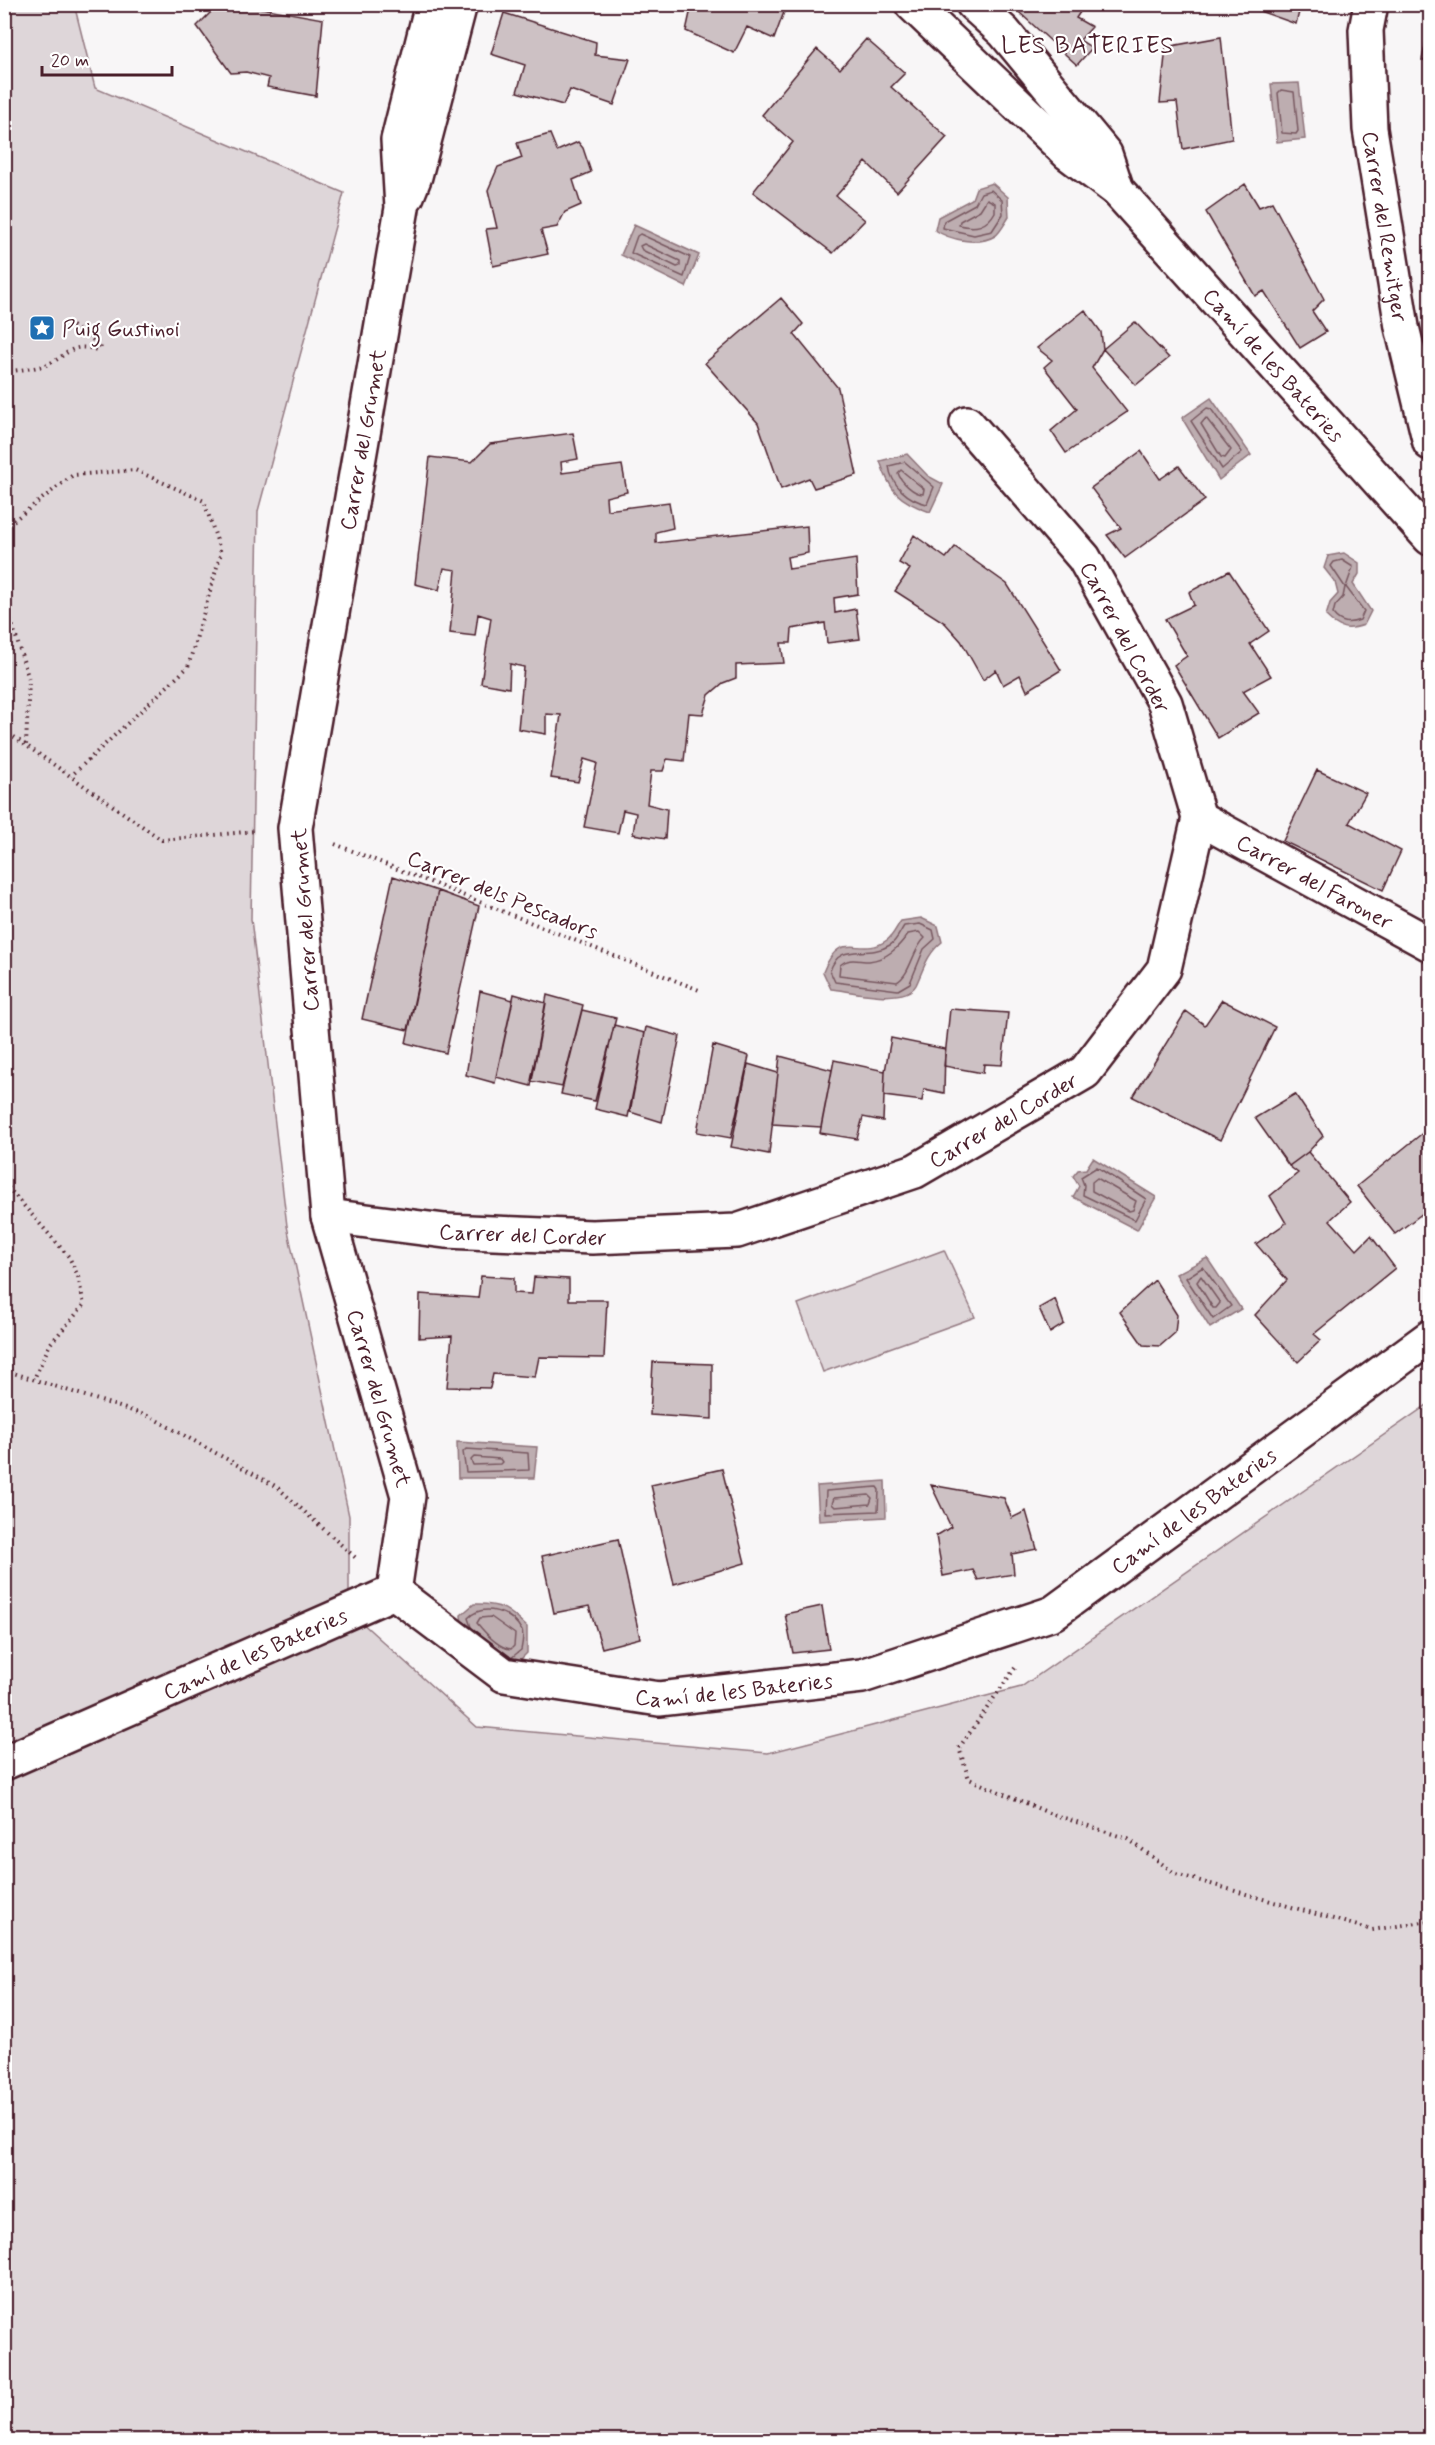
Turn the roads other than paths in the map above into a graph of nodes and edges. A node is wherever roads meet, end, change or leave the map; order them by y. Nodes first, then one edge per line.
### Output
1 (432, 4) edge
2 (460, 4) edge
3 (912, 4) edge
4 (973, 4) edge
5 (1371, 4) edge
6 (1117, 190) junction
7 (402, 208) junction
8 (967, 423) dead end
9 (1431, 443) edge
10 (1429, 532) edge
11 (1199, 818) junction
12 (1431, 944) edge
13 (328, 1216) junction
14 (1431, 1337) edge
15 (394, 1592) junction
16 (4, 1763) edge

1 - 7 street, Carrer del Grumet
2 - 7 street, Carrer del Grumet
3 - 6 street, Camí de les Bateries
4 - 6 street, Camí de les Bateries
5 - 9 street, Carrer del Remitger
6 - 10 street, Camí de les Bateries
7 - 13 street, Carrer del Grumet
8 - 11 street, Carrer del Corder
11 - 12 street, Carrer del Faroner
11 - 13 street, Carrer del Corder
13 - 15 street, Carrer del Grumet
14 - 15 street, Camí de les Bateries
15 - 16 street, Camí de les Bateries

